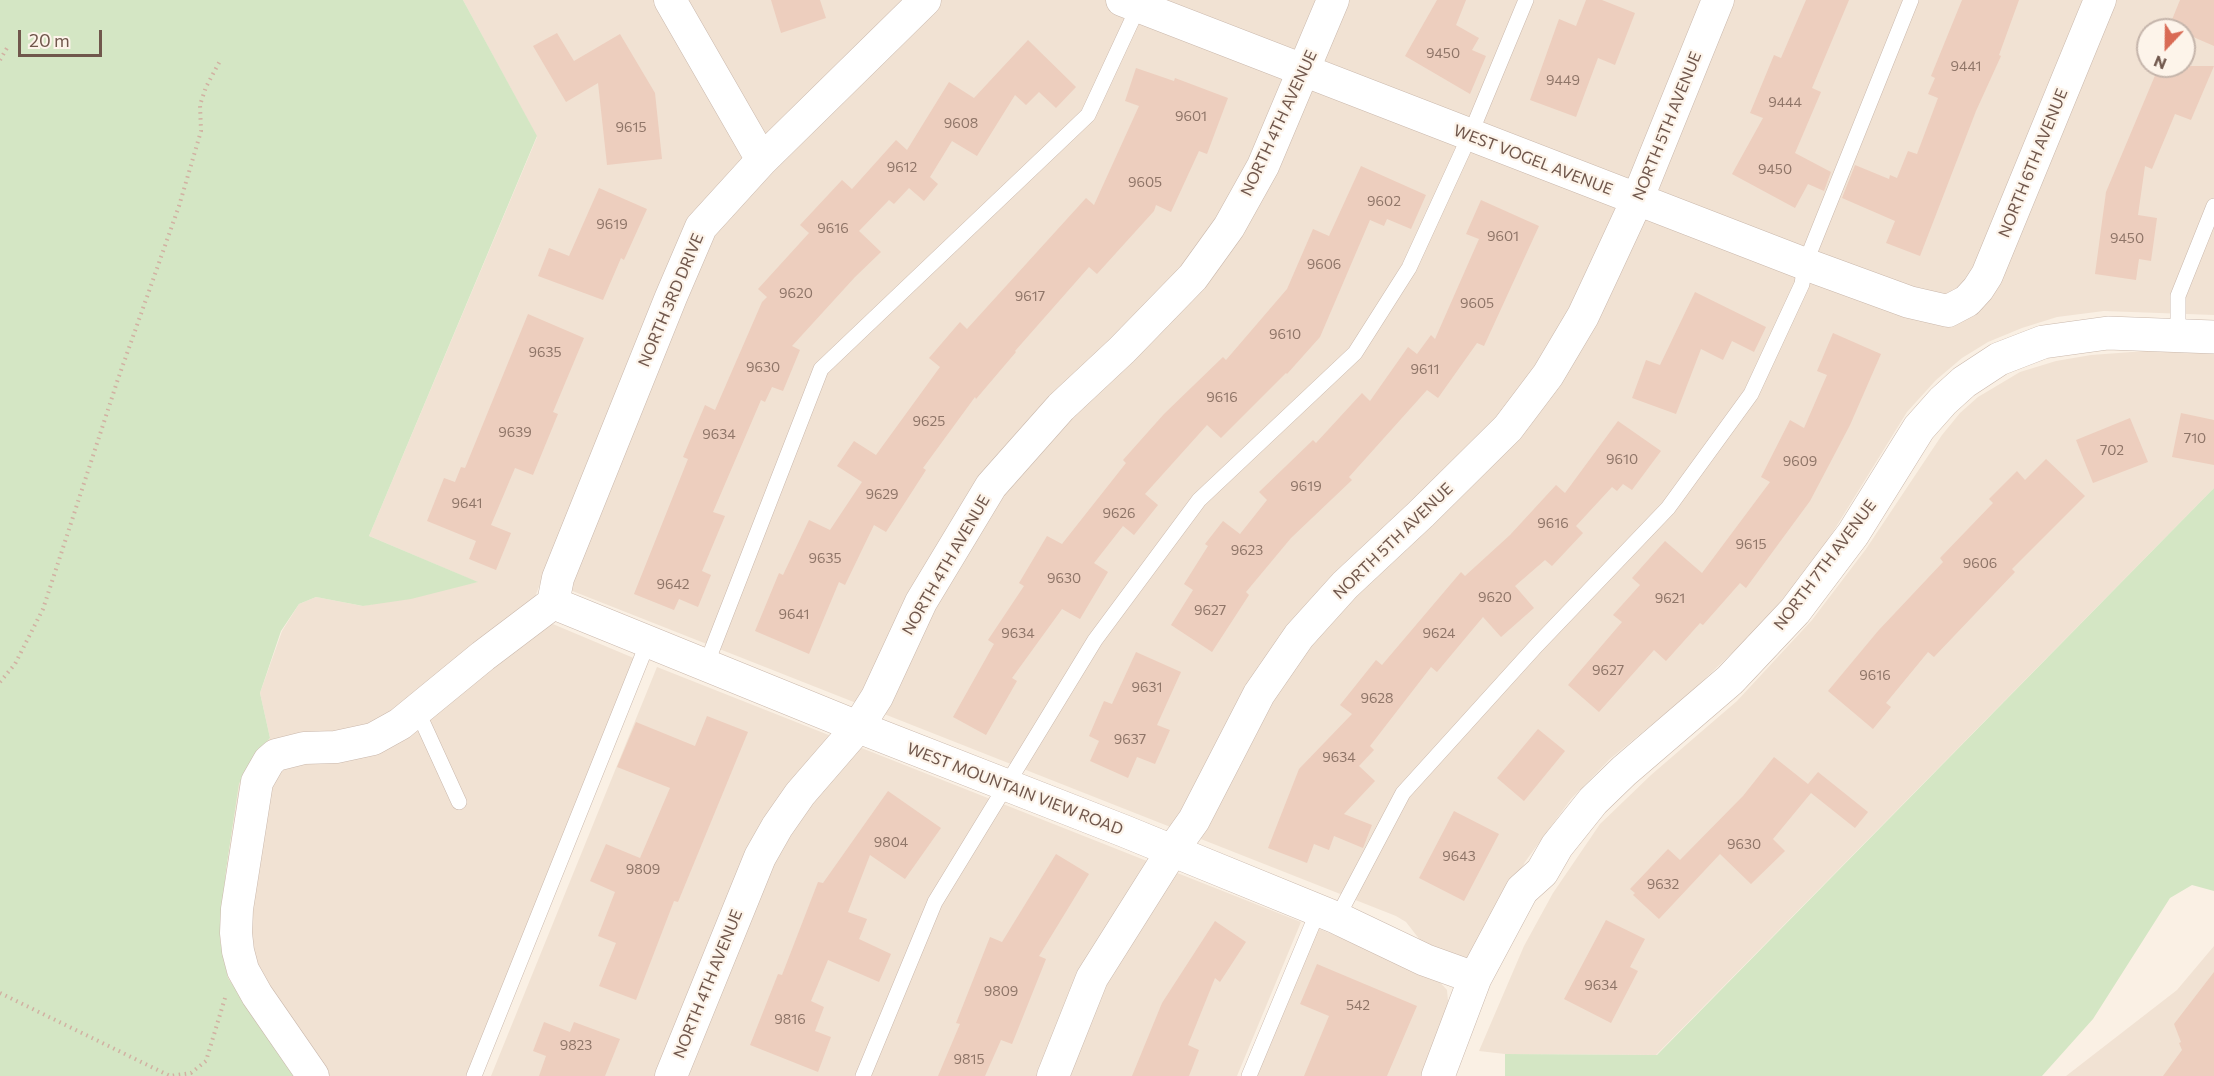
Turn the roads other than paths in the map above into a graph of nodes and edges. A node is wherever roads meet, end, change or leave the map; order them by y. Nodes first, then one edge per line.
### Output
1 (670, 0) edge
2 (925, 0) edge
3 (1333, 0) edge
4 (1526, 0) edge
5 (1718, 0) edge
6 (1911, 0) edge
7 (2100, 0) edge
8 (1134, 2) edge
9 (1304, 71) junction
10 (1470, 135) junction
11 (762, 160) junction
12 (1636, 200) junction
13 (2214, 206) edge
14 (1805, 264) junction
15 (1948, 311) joint
16 (2178, 335) junction
17 (2214, 337) edge
18 (553, 603) junction
19 (648, 642) junction
20 (706, 665) junction
21 (417, 710) junction
22 (858, 727) junction
23 (1007, 786) junction
24 (459, 802) dead end
25 (1172, 851) junction
26 (1328, 914) junction
27 (1487, 979) junction
28 (313, 1076) edge
29 (474, 1076) edge
30 (671, 1076) edge
31 (863, 1076) edge
32 (1053, 1076) edge
33 (1249, 1076) edge
34 (1438, 1076) edge
35 (1462, 1076) edge

1 - 11 street
2 - 11 street, NORTH 3RD DRIVE
3 - 9 street, NORTH 4TH AVENUE
4 - 10 lane
5 - 12 street, NORTH 5TH AVENUE
6 - 14 lane
7 - 15 street, NORTH 6TH AVENUE
8 - 9 street, WEST VOGEL AVENUE
8 - 20 lane
9 - 10 street, WEST VOGEL AVENUE
9 - 22 street, NORTH 4TH AVENUE
10 - 12 street, WEST VOGEL AVENUE
10 - 23 lane
11 - 18 street, NORTH 3RD DRIVE
12 - 14 street, WEST VOGEL AVENUE
12 - 25 street, NORTH 5TH AVENUE
13 - 16 lane
14 - 15 street, WEST VOGEL AVENUE
14 - 26 lane
16 - 17 street, NORTH 7TH AVENUE
16 - 27 street, NORTH 7TH AVENUE
18 - 19 street, WEST MOUNTAIN VIEW ROAD
18 - 21 street
19 - 20 street, WEST MOUNTAIN VIEW ROAD
19 - 29 lane
20 - 22 street, WEST MOUNTAIN VIEW ROAD
21 - 24 lane
21 - 28 street
22 - 23 street, WEST MOUNTAIN VIEW ROAD
22 - 30 street, NORTH 4TH AVENUE
23 - 25 street, WEST MOUNTAIN VIEW ROAD
23 - 31 lane
25 - 26 street, WEST MOUNTAIN VIEW ROAD
25 - 32 street, NORTH 5TH AVENUE
26 - 27 street, WEST MOUNTAIN VIEW ROAD
26 - 33 lane
27 - 34 street
27 - 35 street

